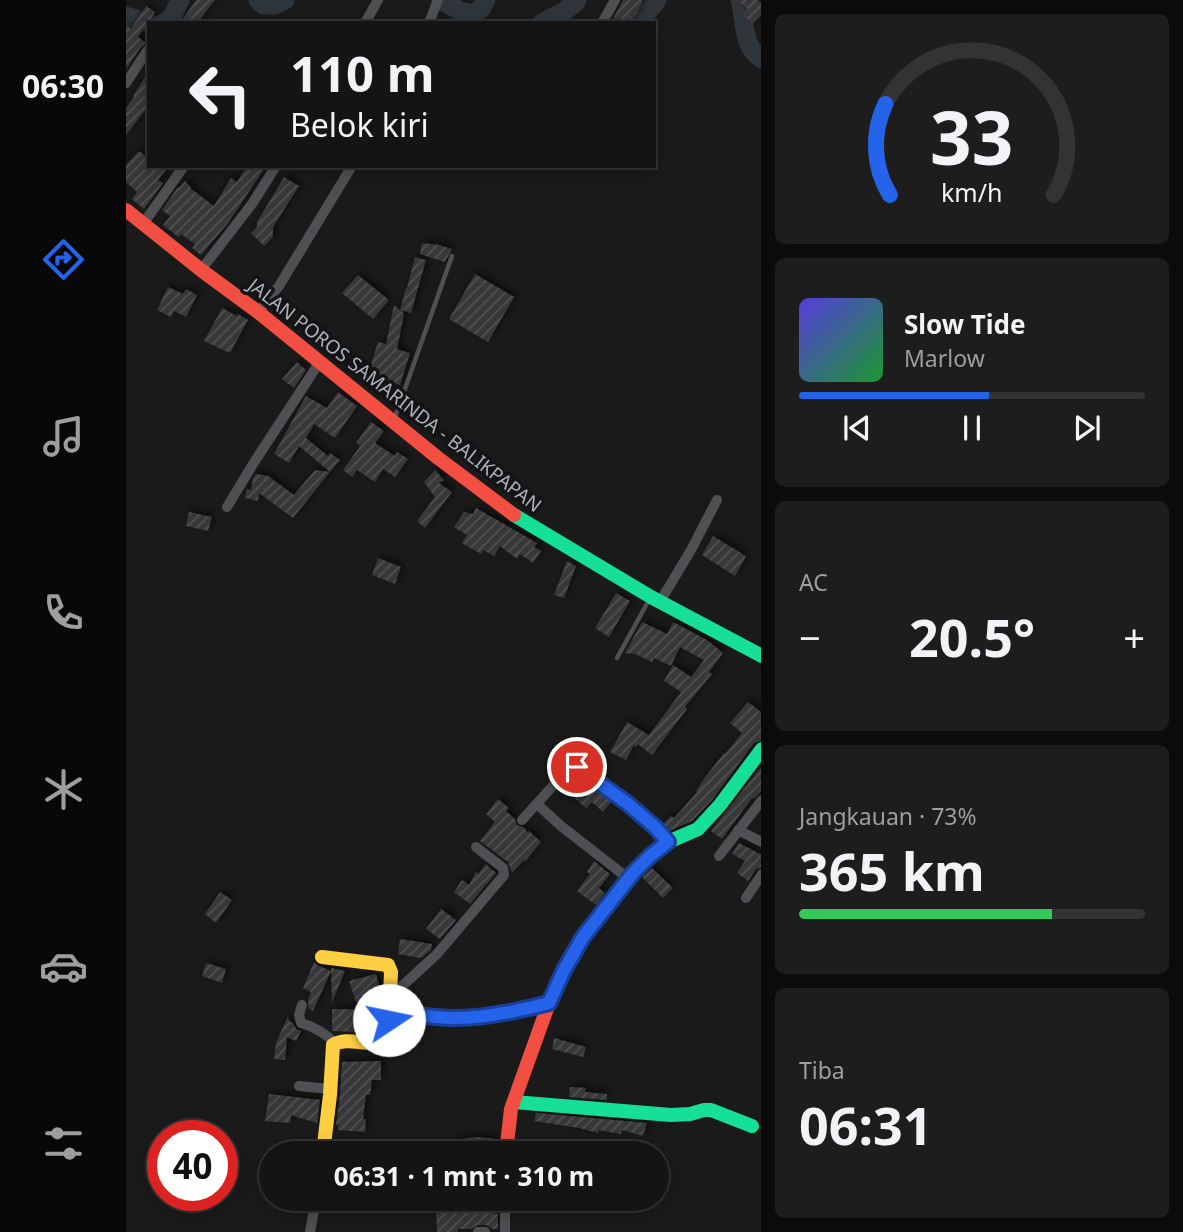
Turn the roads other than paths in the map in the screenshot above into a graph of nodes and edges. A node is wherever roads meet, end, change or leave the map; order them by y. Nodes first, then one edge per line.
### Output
1 (378, 0) edge
2 (438, 0) edge
3 (615, 0) edge
4 (366, 21) edge
5 (430, 21) edge
6 (603, 21) edge
7 (147, 52) edge
8 (126, 83) edge
9 (183, 168) edge
10 (275, 168) edge
11 (351, 168) edge
12 (126, 211) edge
13 (143, 224) junction
14 (452, 256) dead end
15 (201, 270) junction
16 (258, 312) junction
17 (318, 363) junction
18 (393, 421) junction
19 (717, 500) dead end
20 (227, 507) dead end
21 (656, 598) junction
22 (761, 656) edge
23 (617, 658) dead end
24 (761, 749) edge
25 (761, 800) edge
26 (537, 804) junction
27 (522, 820) dead end
28 (738, 830) junction
29 (668, 842) junction
30 (761, 842) edge
31 (476, 847) dead end
32 (719, 856) dead end
33 (761, 874) edge
34 (629, 878) junction
35 (746, 898) dead end
36 (322, 957) dead end
37 (390, 993) junction
38 (549, 1003) junction
39 (302, 1005) dead end
40 (389, 1011) junction
41 (335, 1043) junction
42 (299, 1086) dead end
43 (330, 1089) junction
44 (514, 1102) junction
45 (752, 1126) dead end
46 (324, 1141) edge
47 (507, 1141) edge
48 (314, 1211) edge
49 (505, 1211) edge
50 (310, 1232) edge
51 (478, 1232) edge
52 (485, 1232) edge
53 (505, 1232) edge

1 - 4 street
2 - 5 street
3 - 6 street
7 - 8 street
9 - 13 street
10 - 15 street
11 - 16 street
12 - 13 main road, JALAN POROS SAMARINDA - BALIKPAPAN
13 - 15 main road, JALAN POROS SAMARINDA - BALIKPAPAN
14 - 18 lane
15 - 16 main road, JALAN POROS SAMARINDA - BALIKPAPAN
16 - 17 main road, JALAN POROS SAMARINDA - BALIKPAPAN
17 - 18 main road, JALAN POROS SAMARINDA - BALIKPAPAN
17 - 20 street
18 - 21 main road, JALAN POROS SAMARINDA - BALIKPAPAN
19 - 21 street
21 - 22 main road, JALAN POROS SAMARINDA - BALIKPAPAN
21 - 23 lane
24 - 29 main road
25 - 28 street
26 - 27 street
26 - 29 street
26 - 34 street
28 - 30 street
28 - 32 street
29 - 34 main road
31 - 37 street
33 - 35 street
34 - 38 main road
36 - 37 main road
37 - 40 main road
38 - 40 street
38 - 44 main road
39 - 41 street
40 - 41 main road
41 - 43 main road
42 - 43 street
43 - 46 main road
44 - 45 main road
44 - 47 main road
48 - 50 street
49 - 53 street
51 - 52 street

